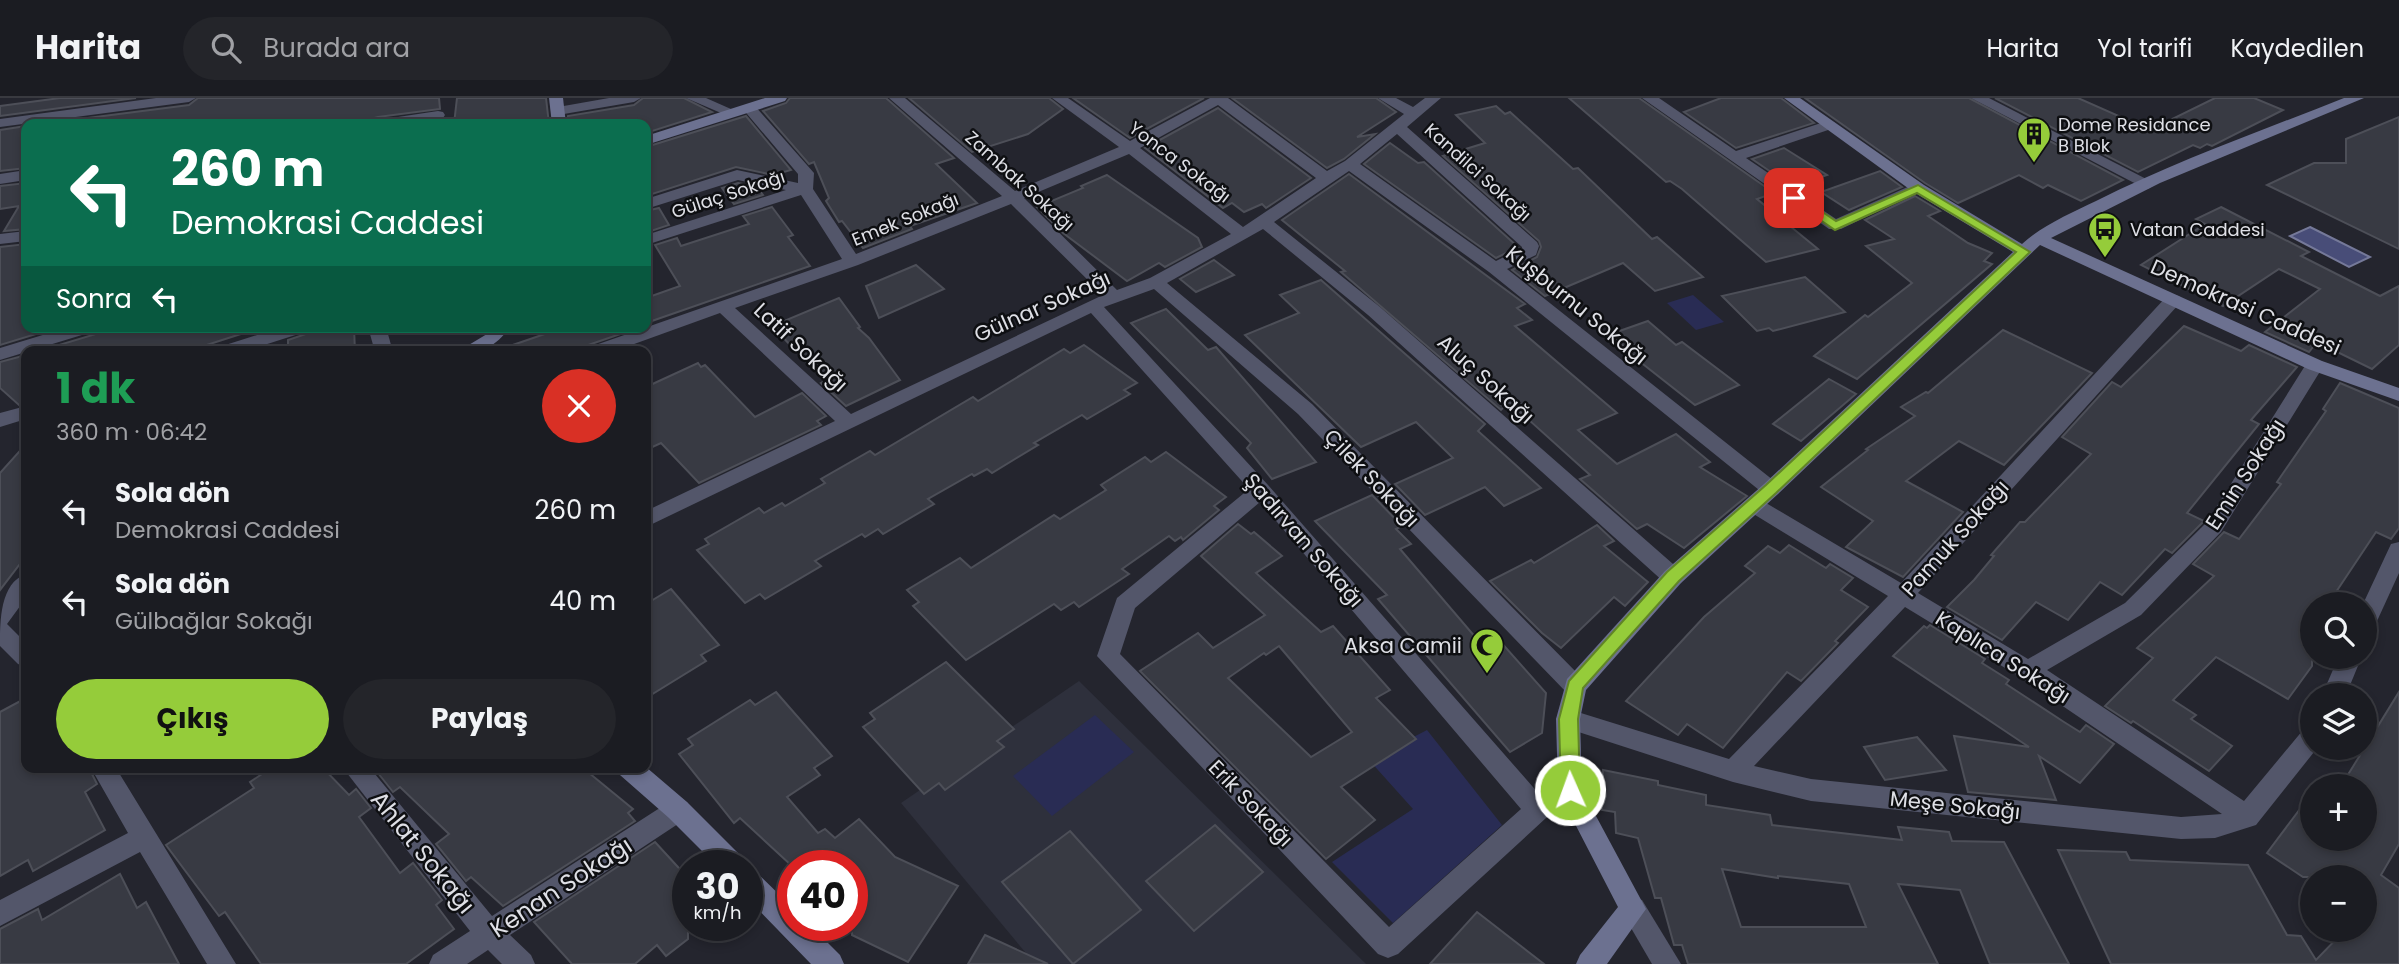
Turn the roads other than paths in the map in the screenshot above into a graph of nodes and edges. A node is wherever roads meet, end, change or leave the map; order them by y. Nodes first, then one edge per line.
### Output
1 (189, 98) edge
2 (439, 98) edge
3 (634, 98) edge
4 (692, 98) edge
5 (780, 98) edge
6 (896, 98) edge
7 (1059, 98) edge
8 (1219, 98) edge
9 (1385, 98) edge
10 (1434, 98) edge
11 (1675, 98) edge
12 (1791, 98) edge
13 (1978, 98) edge
14 (2357, 98) edge
15 (1653, 101) edge
16 (558, 111) edge
17 (741, 111) junction
18 (1412, 113) junction
19 (30, 119) edge
20 (438, 119) edge
21 (21, 120) edge
22 (0, 123) edge
23 (1829, 125) junction
24 (1397, 126) junction
25 (651, 139) edge
26 (1130, 148) junction
27 (1734, 157) junction
28 (1350, 164) junction
29 (21, 176) edge
30 (0, 178) edge
31 (1326, 178) junction
32 (2147, 184) junction
33 (1918, 188) junction
34 (805, 189) junction
35 (1013, 197) junction
36 (651, 202) edge
37 (1264, 222) junction
38 (1242, 234) junction
39 (21, 237) edge
40 (651, 238) edge
41 (0, 239) edge
42 (2031, 245) junction
43 (852, 261) junction
44 (1495, 268) junction
45 (1156, 282) junction
46 (2173, 300) junction
47 (1104, 301) junction
48 (724, 307) junction
49 (651, 332) edge
50 (70, 333) edge
51 (283, 333) edge
52 (497, 333) edge
53 (648, 333) edge
54 (29, 346) edge
55 (241, 346) edge
56 (478, 346) edge
57 (610, 346) edge
58 (21, 348) edge
59 (0, 355) edge
60 (2315, 365) junction
61 (2399, 395) edge
62 (21, 414) edge
63 (0, 420) edge
64 (847, 421) junction
65 (1771, 489) junction
66 (1261, 490) junction
67 (1754, 505) junction
68 (651, 518) edge
69 (2396, 560) edge
70 (1673, 577) junction
71 (21, 589) edge
72 (1902, 596) junction
73 (2377, 599) edge
74 (0, 618) edge
75 (0, 631) edge
76 (21, 653) edge
77 (2028, 670) junction
78 (1575, 686) junction
79 (1569, 719) junction
80 (2300, 752) edge
81 (1733, 771) junction
82 (106, 773) edge
83 (359, 773) edge
84 (635, 773) edge
85 (1570, 790) junction
86 (678, 810) junction
87 (1538, 810) junction
88 (2247, 817) junction
89 (143, 838) junction
90 (718, 850) edge
91 (763, 896) edge
92 (1633, 909) junction
93 (0, 914) edge
94 (489, 934) junction
95 (222, 964) edge
96 (443, 964) edge
97 (521, 964) edge
98 (830, 964) edge
99 (1590, 964) edge
100 (1667, 964) edge

1 - 19 street
2 - 20 street
3 - 16 street
4 - 17 street
5 - 17 street
6 - 35 street, Zambak Sokağı
7 - 26 street, Yonca Sokağı
8 - 26 street, Emek Sokağı
8 - 31 street
9 - 18 street
10 - 18 street, Gülnar Sokağı
11 - 15 street
12 - 23 street, Demokrasi Caddesi
13 - 32 street
14 - 32 street
15 - 27 street
17 - 25 street
17 - 34 street, Gülaç Sokağı
18 - 24 street, Gülnar Sokağı
21 - 22 street
23 - 27 street
23 - 33 street, Demokrasi Caddesi
24 - 28 street, Gülnar Sokağı
24 - 44 street, Kandilci Sokağı
26 - 35 street, Emek Sokağı
26 - 38 street, Yonca Sokağı
27 - 33 street
28 - 31 street, Gülnar Sokağı
28 - 44 street, Kuşburnu Sokağı
29 - 30 street
31 - 37 street, Gülnar Sokağı
32 - 42 street
33 - 42 street, Demokrasi Caddesi
34 - 36 street
34 - 40 street, Gülaç Sokağı
34 - 43 street
35 - 43 street, Emek Sokağı
35 - 47 street, Zambak Sokağı
37 - 38 street, Gülnar Sokağı
37 - 70 street, Aluç Sokağı
38 - 45 street, Gülnar Sokağı
39 - 41 street
42 - 46 street, Demokrasi Caddesi
42 - 65 street
43 - 48 street, Emek Sokağı
44 - 65 street, Kuşburnu Sokağı
45 - 47 street, Gülnar Sokağı
45 - 78 street, Çilek Sokağı
46 - 60 street, Demokrasi Caddesi
46 - 72 street, Pamuk Sokağı
47 - 64 street, Gülnar Sokağı
47 - 66 street, Şadırvan Sokağı
48 - 49 street, Emek Sokağı
48 - 64 street, Latif Sokağı
50 - 54 street
51 - 55 street
52 - 56 street
53 - 57 street, Emek Sokağı
58 - 59 street
60 - 61 street, Demokrasi Caddesi
60 - 77 street, Emin Sokağı
62 - 63 street
64 - 68 street, Gülnar Sokağı
65 - 67 street
66 - 87 street, Şadırvan Sokağı
66 - 87 street, Erik Sokağı
67 - 70 street
67 - 72 street, Kaplıca Sokağı
69 - 73 street
70 - 78 street
71 - 74 street
72 - 77 street, Kaplıca Sokağı
72 - 81 street, Pamuk Sokağı
75 - 76 street
77 - 88 street, Kaplıca Sokağı
78 - 79 street
79 - 81 street, Meşe Sokağı
79 - 85 street
80 - 88 street
81 - 88 street, Meşe Sokağı
82 - 89 street
83 - 94 street, Ahlat Sokağı
84 - 86 street
85 - 87 street, Erik Sokağı
85 - 92 street
86 - 90 street
86 - 94 street, Kenan Sokağı
89 - 93 street
89 - 95 street
91 - 98 street
92 - 99 street
92 - 100 street
94 - 96 street, Kenan Sokağı
94 - 97 street, Ahlat Sokağı

